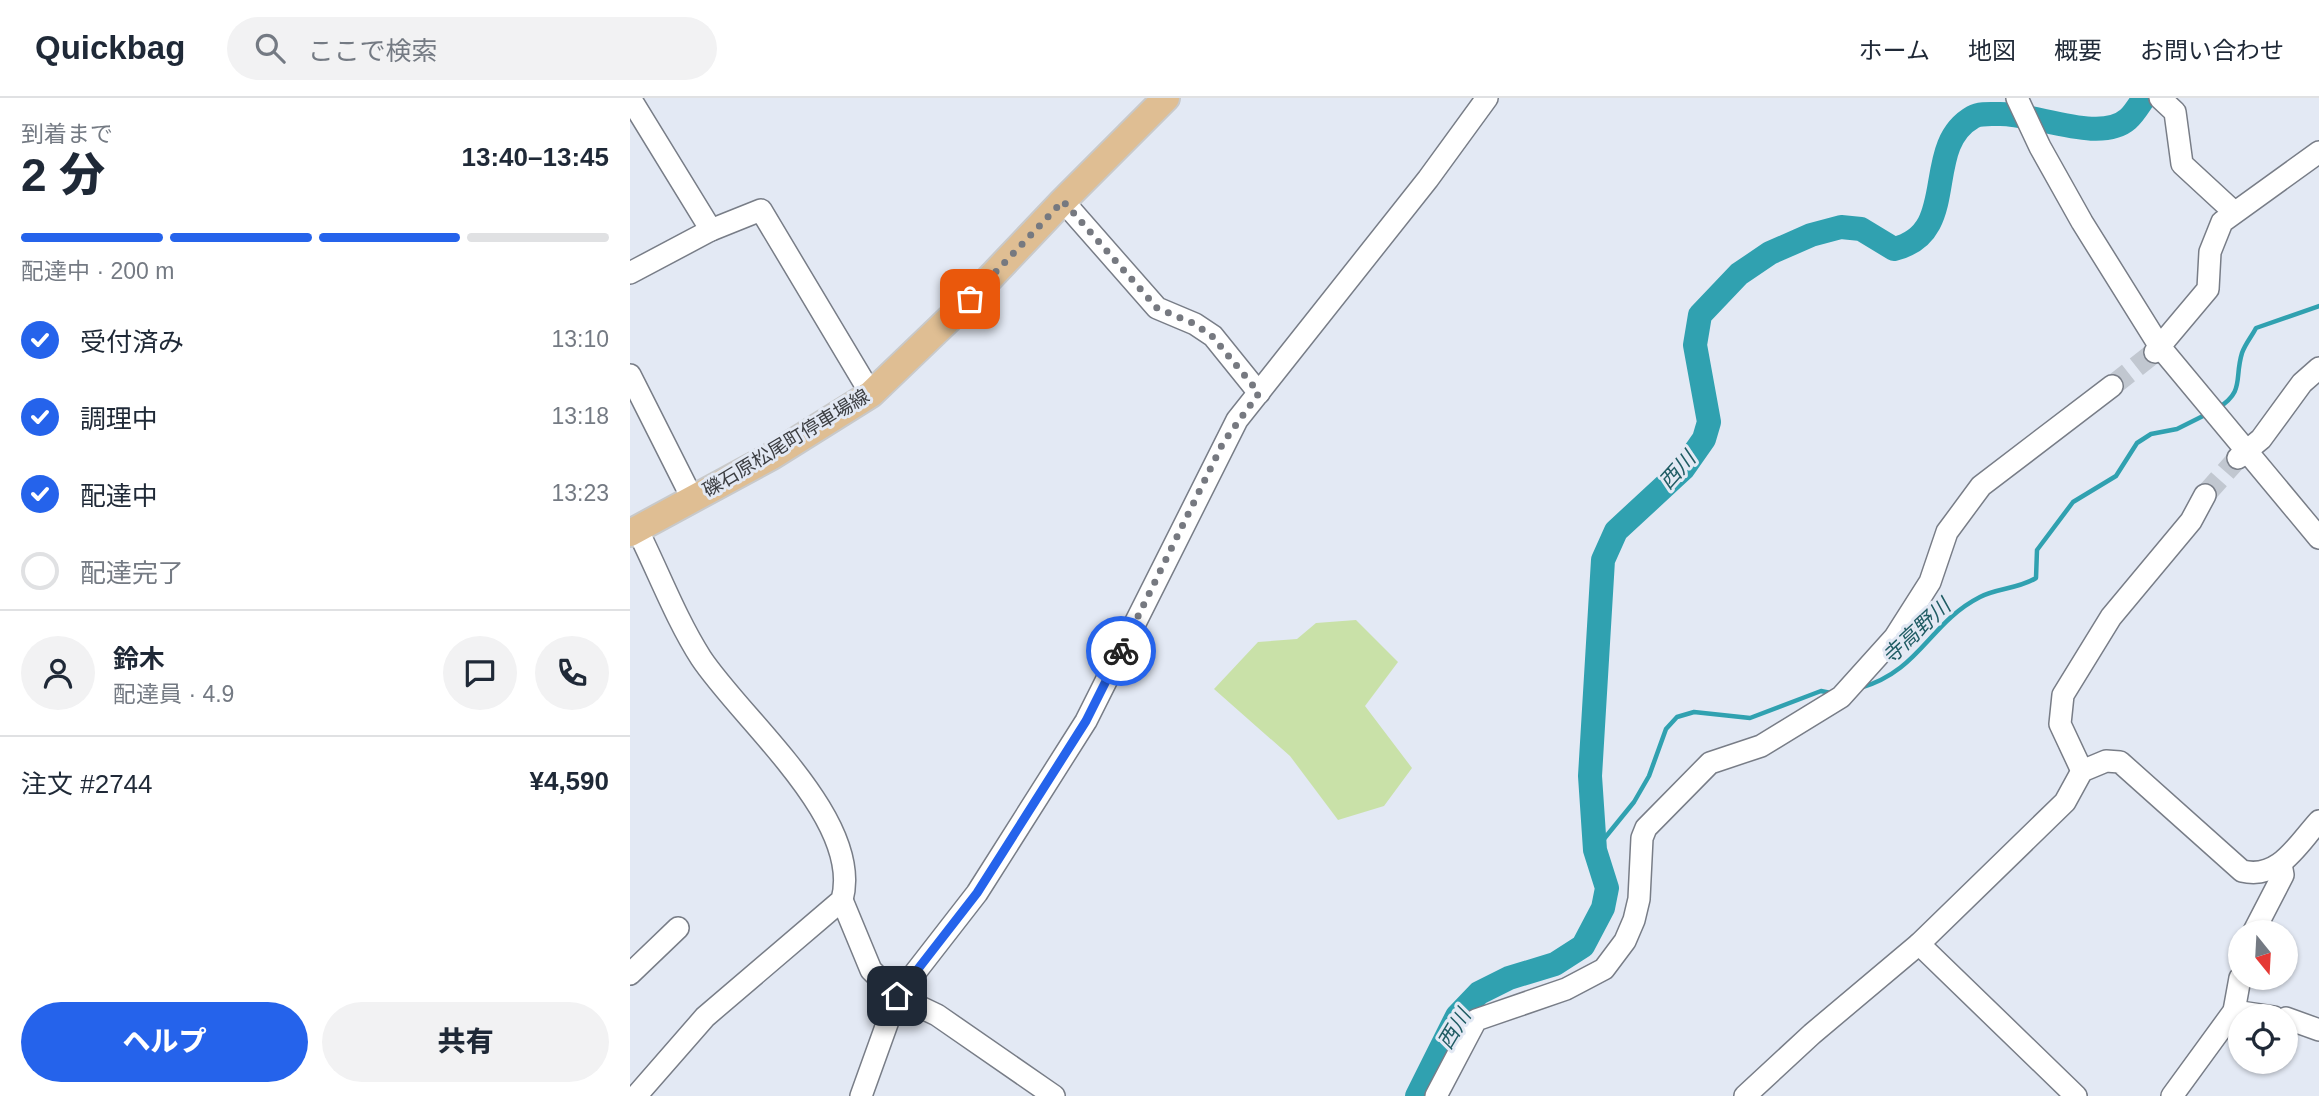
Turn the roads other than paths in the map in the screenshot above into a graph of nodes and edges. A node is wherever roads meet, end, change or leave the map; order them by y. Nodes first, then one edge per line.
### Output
1 (630, 98) edge
2 (1166, 98) edge
3 (1487, 98) edge
4 (2017, 98) edge
5 (2160, 98) edge
6 (2319, 152) edge
7 (1063, 201) junction
8 (2234, 212) junction
9 (711, 230) junction
10 (630, 273) edge
11 (2157, 349) junction
12 (2319, 368) edge
13 (630, 374) edge
14 (2112, 386) tunnel mouth
15 (1259, 393) junction
16 (871, 394) junction
17 (2242, 454) junction
18 (2205, 495) tunnel mouth
19 (693, 499) junction
20 (633, 531) edge
21 (2319, 538) edge
22 (2082, 771) junction
23 (2319, 821) edge
24 (2281, 864) junction
25 (842, 900) junction
26 (2260, 920) edge
27 (678, 928) dead end
28 (1919, 944) junction
29 (630, 974) edge
30 (897, 996) junction
31 (2228, 1019) edge
32 (2298, 1022) edge
33 (2319, 1030) edge
34 (636, 1096) edge
35 (861, 1096) edge
36 (1054, 1096) edge
37 (1436, 1096) edge
38 (1745, 1096) edge
39 (2076, 1096) edge
40 (2172, 1096) edge

1 - 9 street
2 - 7 main road, 礫石原松尾町停車場線
3 - 15 street
4 - 11 street
5 - 8 street
6 - 8 street
7 - 15 street
7 - 16 main road, 礫石原松尾町停車場線
8 - 11 street
9 - 10 street
9 - 16 street
11 - 17 street
12 - 17 street
13 - 19 street
14 - 37 street
15 - 30 street
16 - 19 main road, 礫石原松尾町停車場線
17 - 21 street
18 - 22 street
19 - 20 main road, 礫石原松尾町停車場線
20 - 25 street
22 - 24 street
22 - 28 street
23 - 24 street
24 - 26 street
25 - 30 street
25 - 34 street
27 - 29 street
28 - 38 street
28 - 39 street
30 - 35 street
30 - 36 street
31 - 40 street
32 - 33 street

